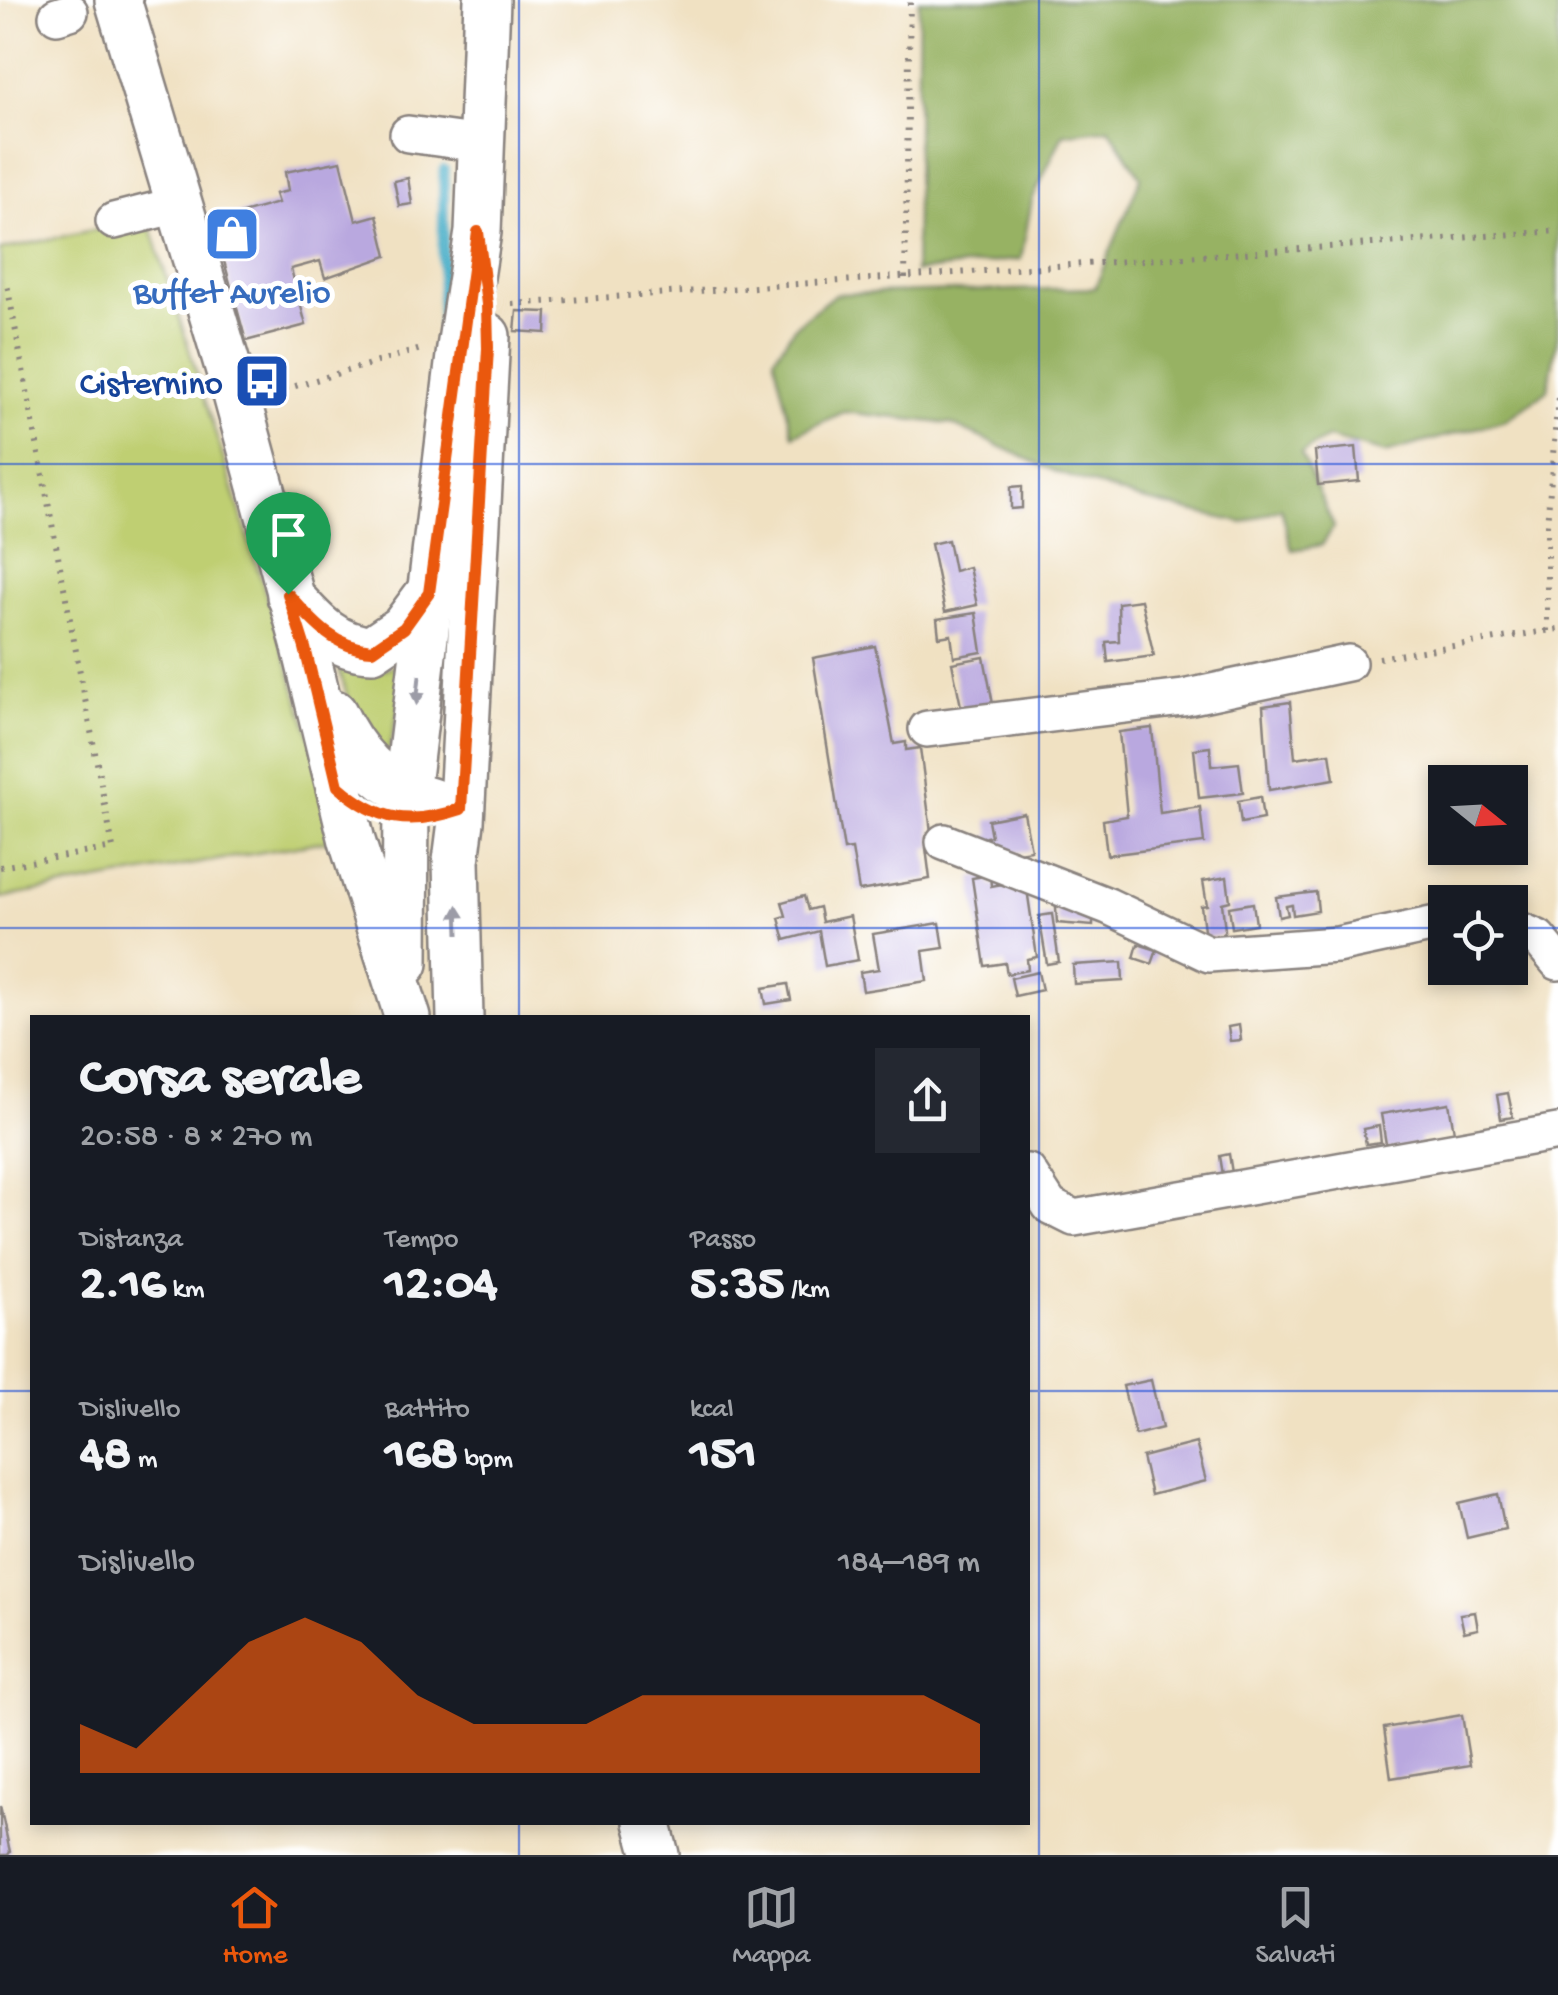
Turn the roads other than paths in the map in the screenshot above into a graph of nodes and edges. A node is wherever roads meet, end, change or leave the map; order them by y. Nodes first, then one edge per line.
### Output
1 (118, 0) edge
2 (487, 0) edge
3 (408, 134) dead end
4 (481, 144) junction
5 (177, 206) junction
6 (114, 221) dead end
7 (478, 232) junction
8 (429, 593) junction
9 (288, 594) junction
10 (305, 648) junction
11 (1348, 663) road end
12 (927, 729) dead end
13 (338, 786) junction
14 (406, 806) junction
15 (461, 809) junction
16 (944, 842) dead end
17 (1428, 926) edge
18 (1528, 934) edge
19 (1558, 962) edge
20 (406, 1012) edge
21 (460, 1015) edge
22 (1558, 1132) edge
23 (1030, 1175) edge
24 (648, 1825) edge
25 (656, 1855) edge

1 - 5 main road
2 - 4 main road
3 - 4 lane
4 - 7 main road
5 - 6 lane
5 - 9 main road
7 - 8 main road
7 - 15 main road
8 - 9 main road
8 -> 14 main road
9 - 10 main road
10 - 13 main road
10 - 14 main road
11 - 12 lane
13 - 14 main road
13 - 20 main road
14 - 15 main road
14 - 20 main road
21 -> 15 main road
16 - 17 lane
18 - 19 lane
22 - 23 lane
24 - 25 main road

